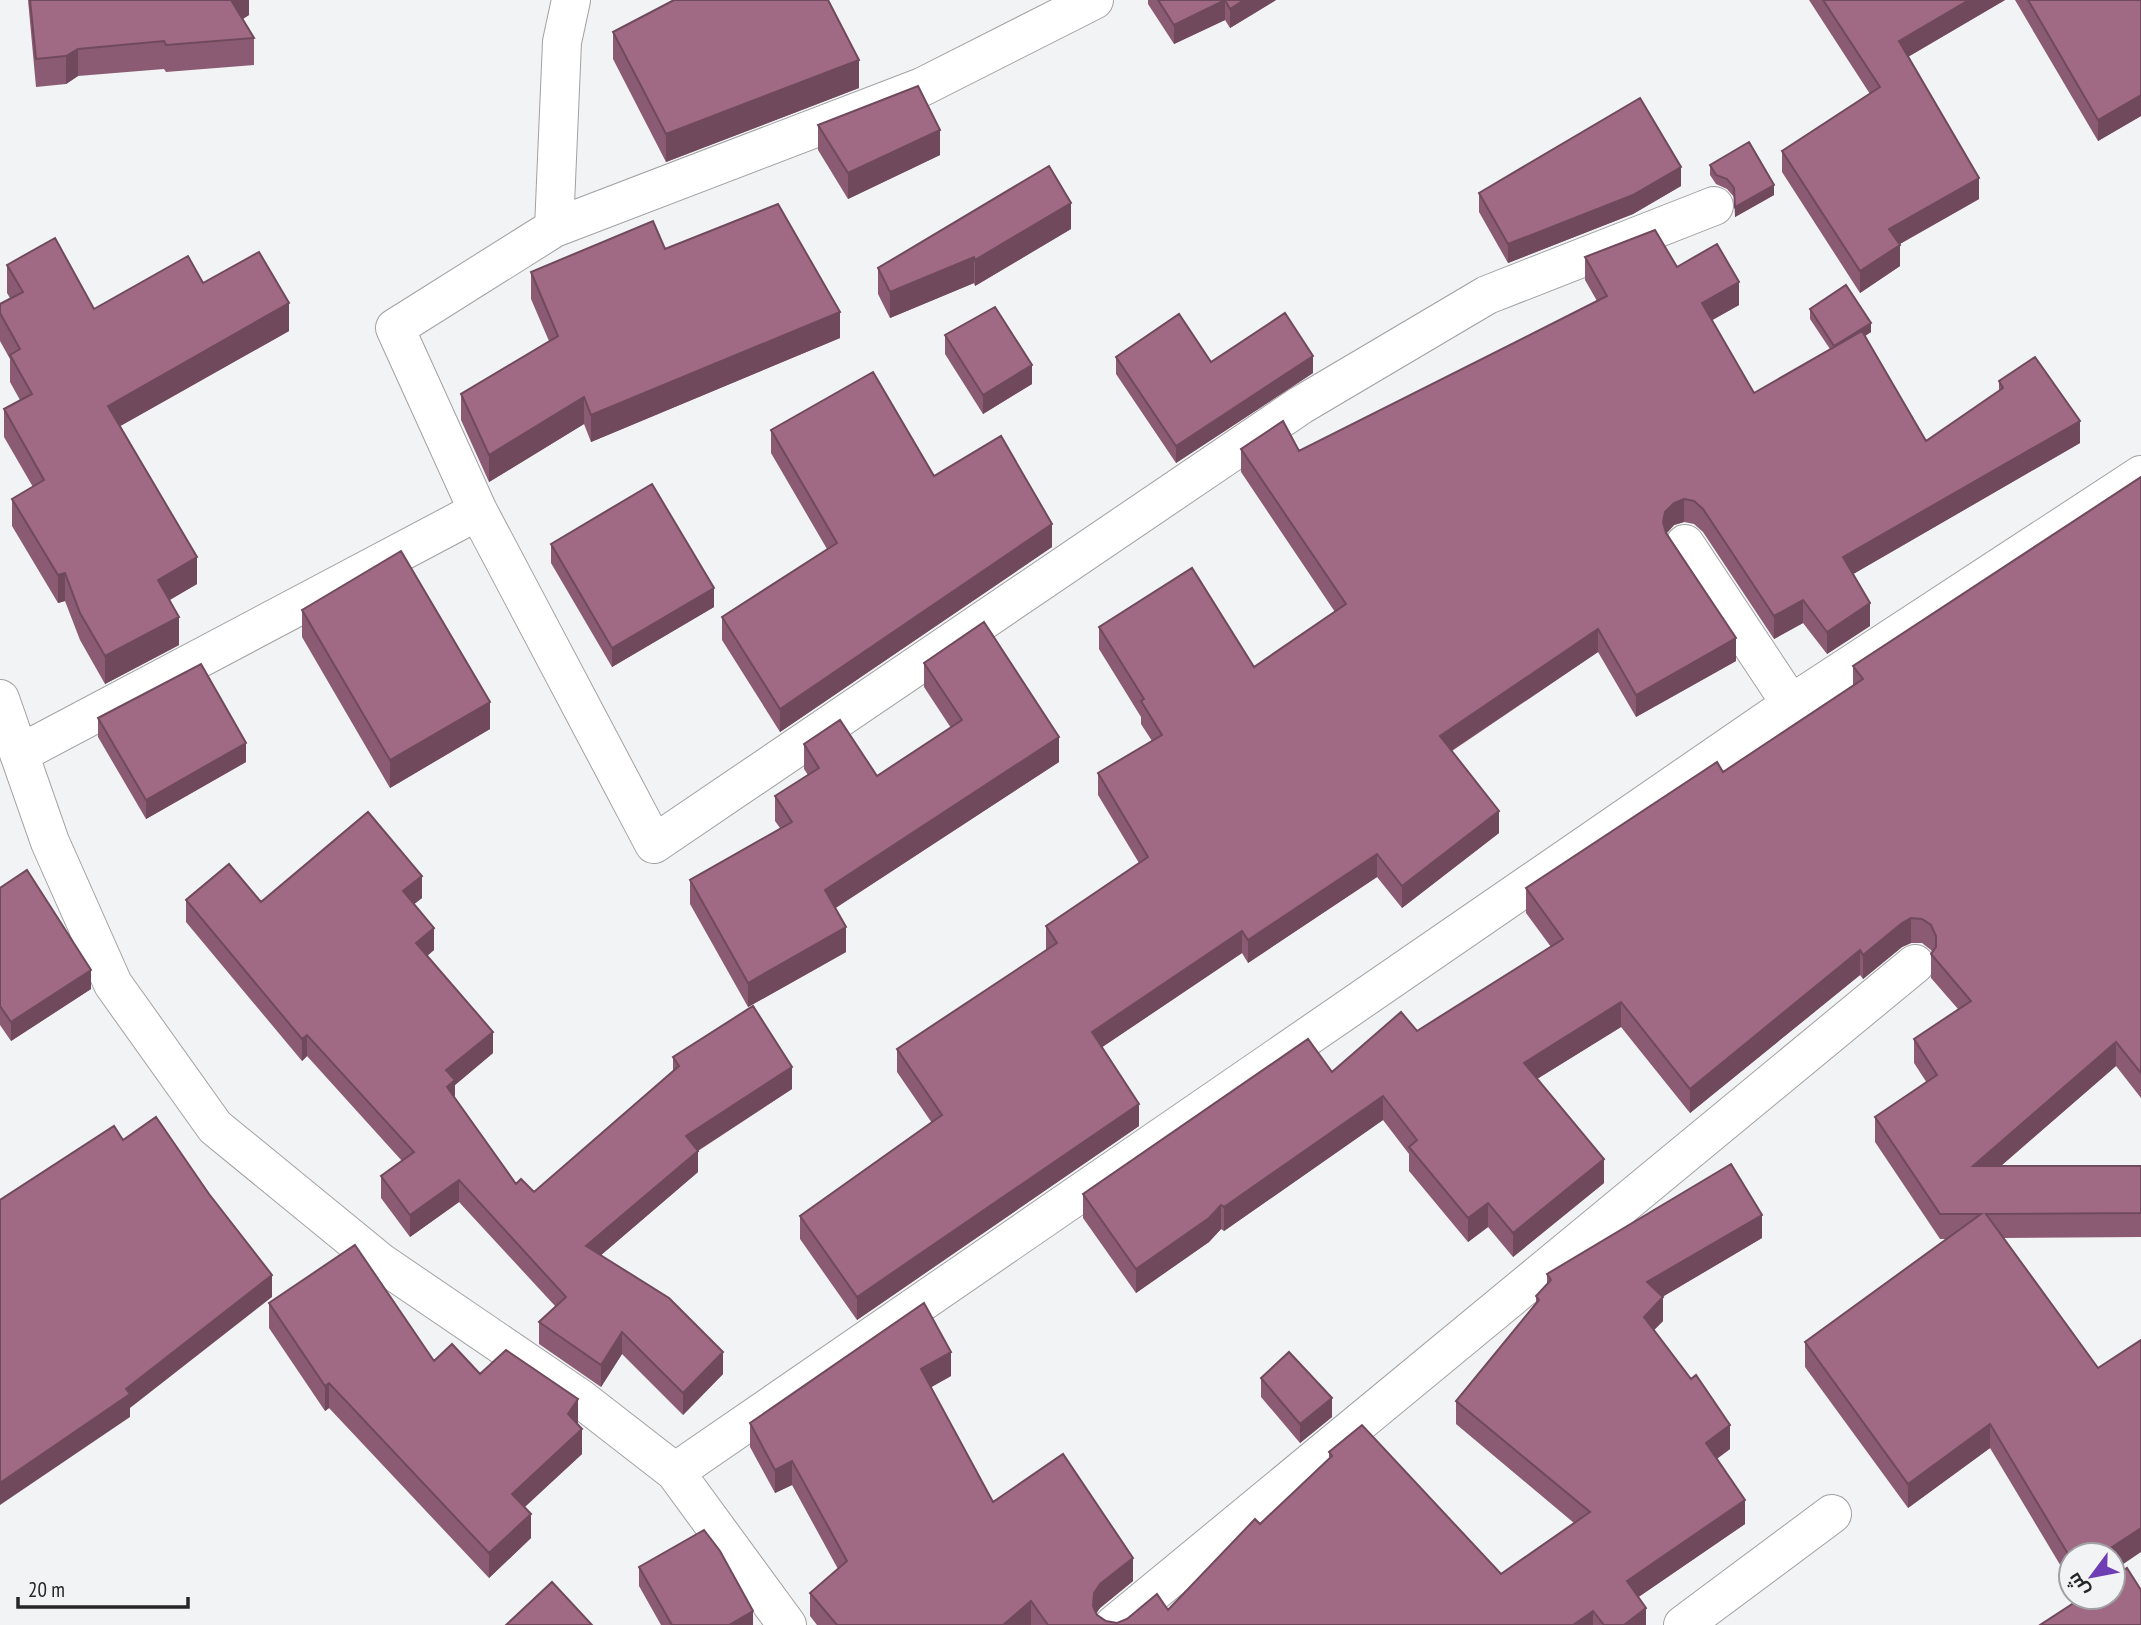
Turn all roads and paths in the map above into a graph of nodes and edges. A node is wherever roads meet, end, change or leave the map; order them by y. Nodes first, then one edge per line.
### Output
1 (571, 0) edge
2 (1094, 0) edge
3 (1714, 205) dead end
4 (554, 228) junction
5 (2141, 475) edge
6 (478, 511) junction
7 (1685, 544) dead end
8 (0, 699) edge
9 (1791, 704) junction
10 (19, 754) junction
11 (1915, 964) dead end
12 (675, 1472) junction
13 (1832, 1514) dead end
14 (787, 1625) edge
15 (1114, 1625) edge
16 (1683, 1625) edge

1 - 4 street
2 - 4 street
3 - 6 street
4 - 6 street
5 - 9 street
6 - 10 street
7 - 9 street
8 - 10 street
9 - 12 street
10 - 12 street
11 - 15 street
12 - 14 street
13 - 16 street

